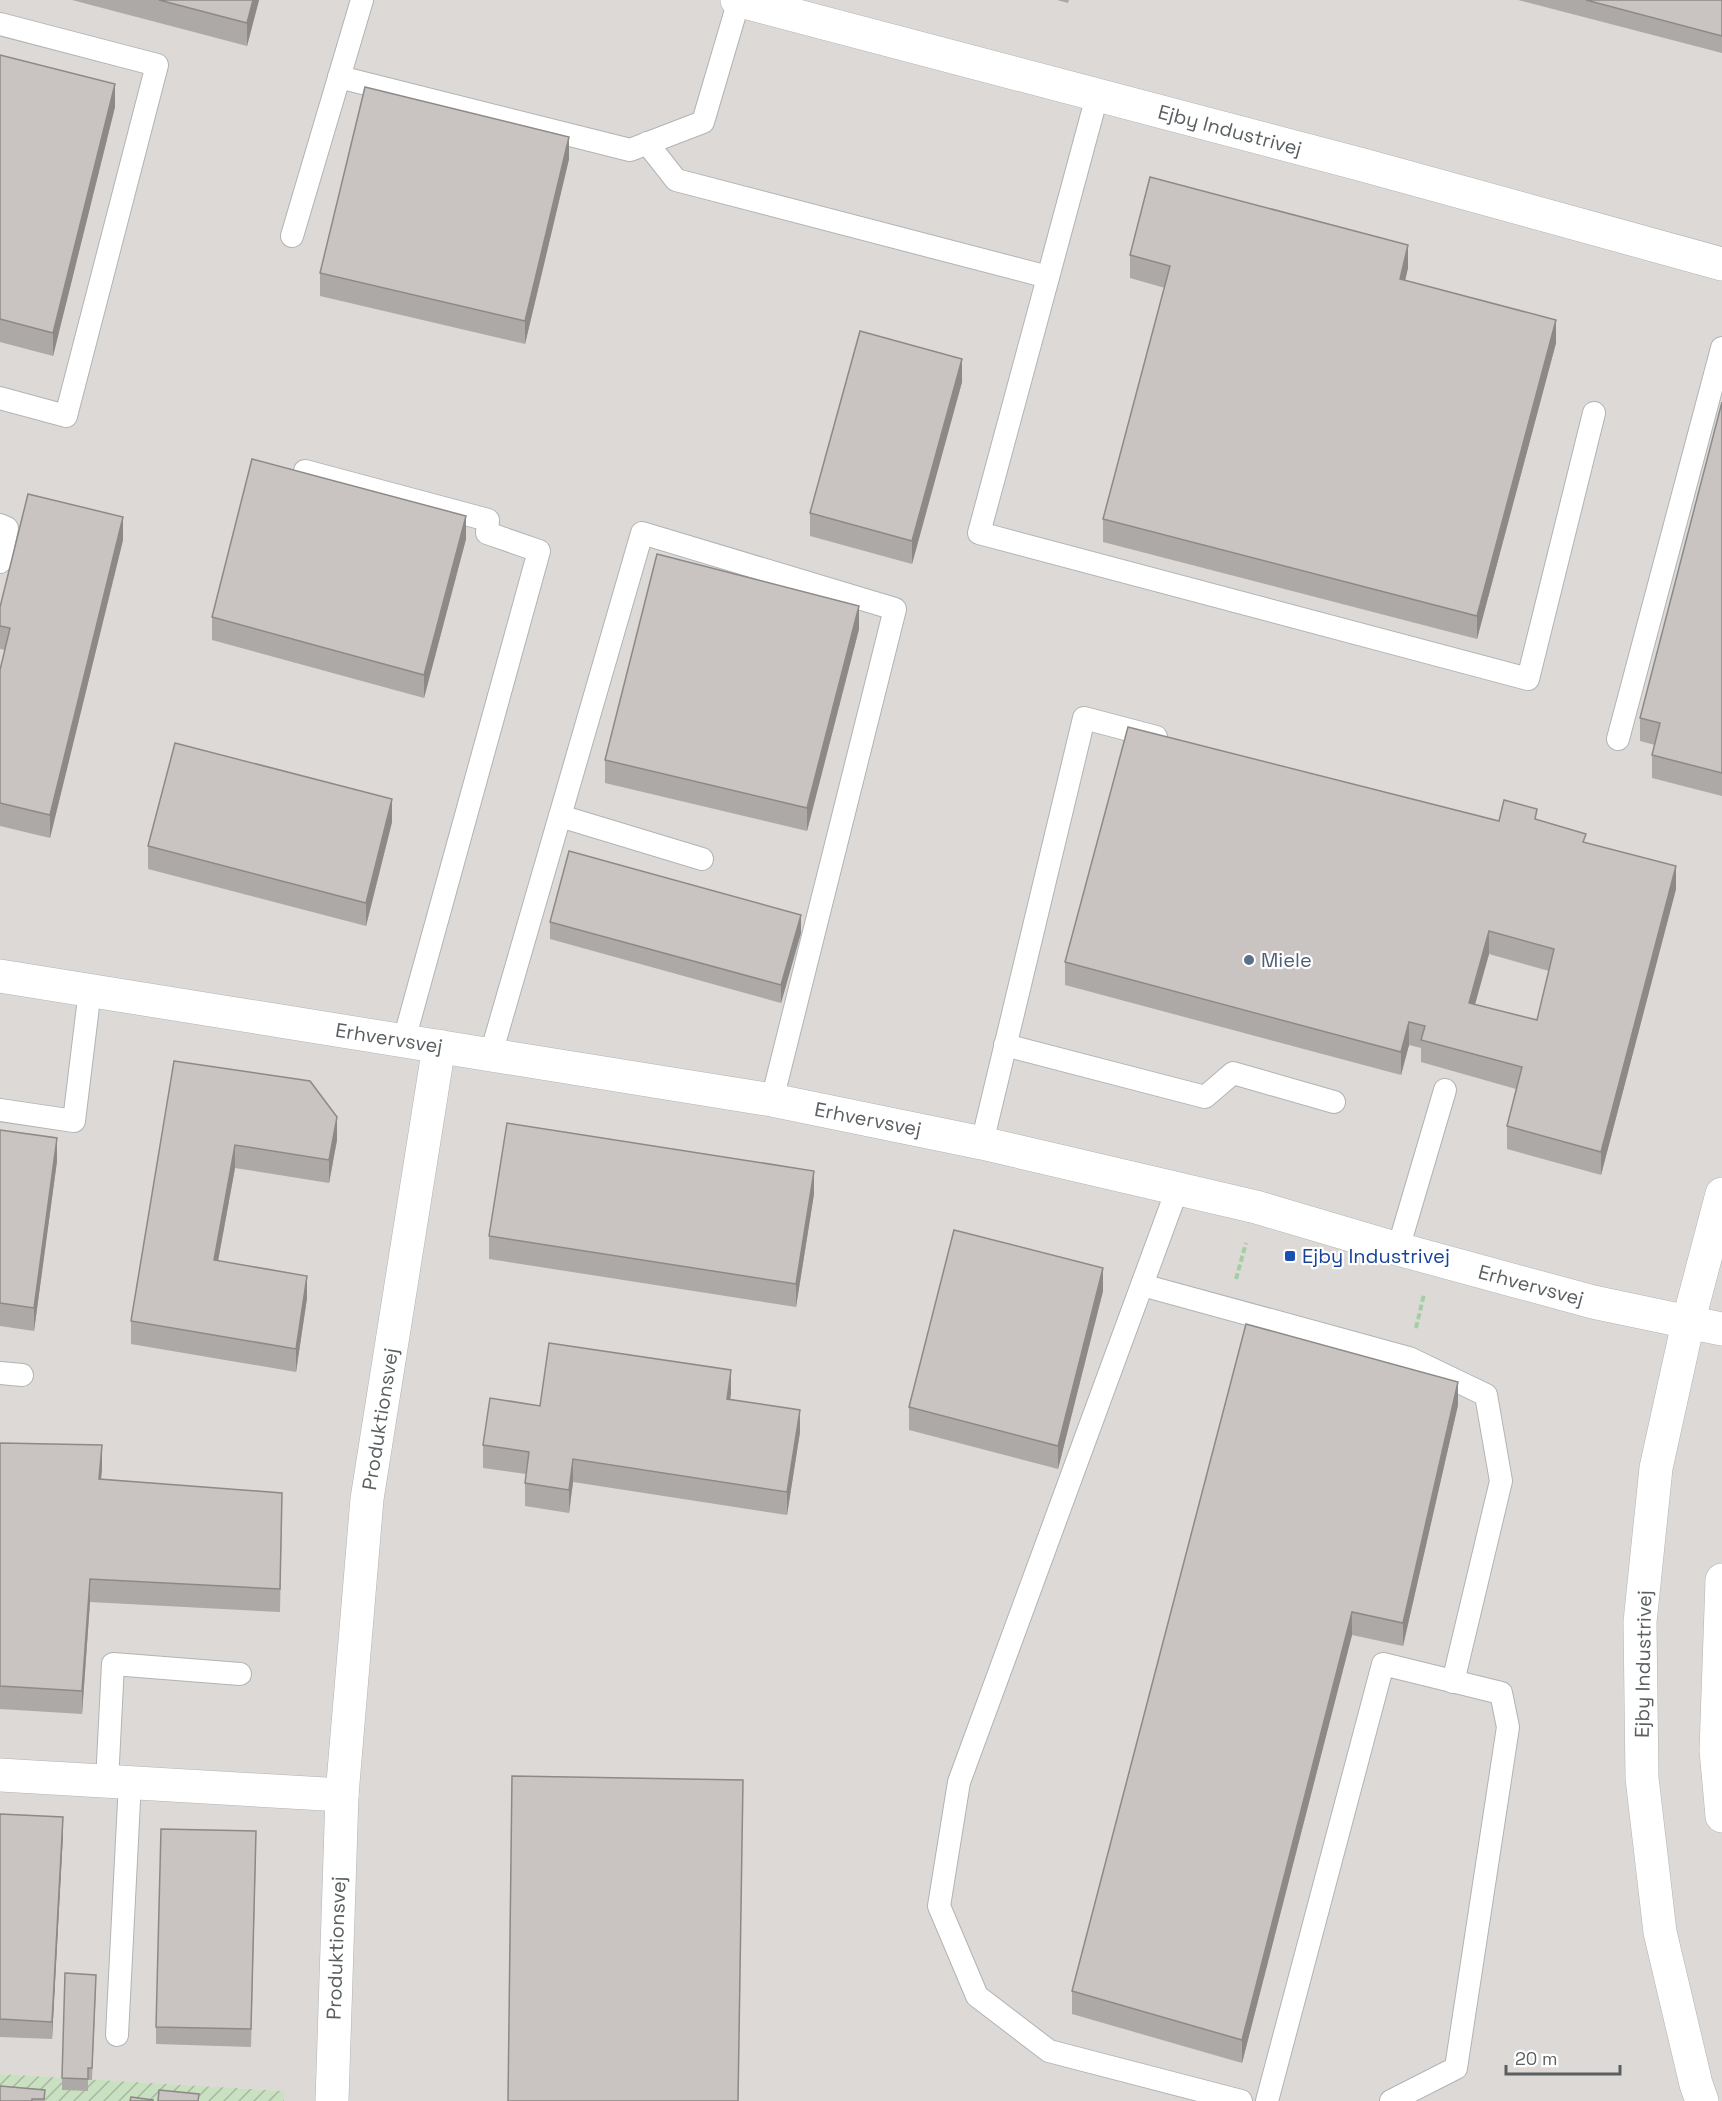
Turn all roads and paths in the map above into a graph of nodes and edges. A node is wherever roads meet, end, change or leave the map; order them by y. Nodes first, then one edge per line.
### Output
1 (362, 0) edge
2 (738, 0) edge
3 (0, 24) edge
4 (339, 77) junction
5 (1097, 96) junction
6 (647, 144) junction
7 (292, 236) dead end
8 (1722, 264) edge
9 (1048, 278) junction
10 (1722, 348) edge
11 (0, 398) edge
12 (1594, 413) dead end
13 (305, 471) edge
14 (0, 525) edge
15 (0, 562) edge
16 (1618, 739) dead end
17 (1175, 742) edge
18 (560, 816) junction
19 (702, 859) dead end
20 (0, 976) edge
21 (90, 990) junction
22 (404, 1040) junction
23 (1005, 1044) junction
24 (440, 1046) junction
25 (491, 1054) junction
26 (1445, 1090) dead end
27 (772, 1100) junction
28 (1334, 1102) dead end
29 (0, 1110) edge
30 (982, 1143) junction
31 (1178, 1188) junction
32 (1722, 1194) edge
33 (1256, 1207) junction
34 (1398, 1249) junction
35 (1433, 1259) junction
36 (1142, 1285) junction
37 (1228, 1308) junction
38 (1688, 1323) junction
39 (1722, 1329) edge
40 (1409, 1358) junction
41 (1722, 1580) edge
42 (240, 1674) dead end
43 (1453, 1682) junction
44 (0, 1775) edge
45 (118, 1782) junction
46 (342, 1795) junction
47 (1722, 1816) edge
48 (117, 2035) dead end
49 (332, 2101) edge
50 (1241, 2101) edge
51 (1267, 2101) edge
52 (1391, 2101) edge
53 (1702, 2101) edge

1 - 4 lane
2 - 5 street, Ejby Industrivej
2 - 6 lane
3 - 11 lane
4 - 6 lane
4 - 7 lane
5 - 8 street, Ejby Industrivej
5 - 9 lane
6 - 9 lane
9 - 12 lane
10 - 16 lane
13 - 22 lane
14 - 15 lane
17 - 23 lane
18 - 19 lane
18 - 25 lane
18 - 27 lane
20 - 21 street, Erhvervsvej
21 - 22 street, Erhvervsvej
21 - 29 lane
22 - 24 street, Erhvervsvej
23 - 28 lane
23 - 30 lane
24 - 25 street, Erhvervsvej
24 - 46 street, Produktionsvej
25 - 27 street, Erhvervsvej
26 - 34 lane
27 - 30 street, Erhvervsvej
30 - 31 street, Erhvervsvej
31 - 33 street, Erhvervsvej
31 - 36 lane
32 - 38 street, Ejby Industrivej
33 - 34 street, Erhvervsvej
33 - 37 path
34 - 35 street, Erhvervsvej
35 - 38 street, Erhvervsvej
35 - 40 path
36 - 37 lane
36 - 50 lane
37 - 40 lane
38 - 39 street, Erhvervsvej
38 - 53 street, Ejby Industrivej
40 - 43 lane
41 - 47 street
42 - 45 lane
43 - 51 lane
43 - 52 lane
44 - 45 street
45 - 46 street
45 - 48 lane
46 - 49 street, Produktionsvej

